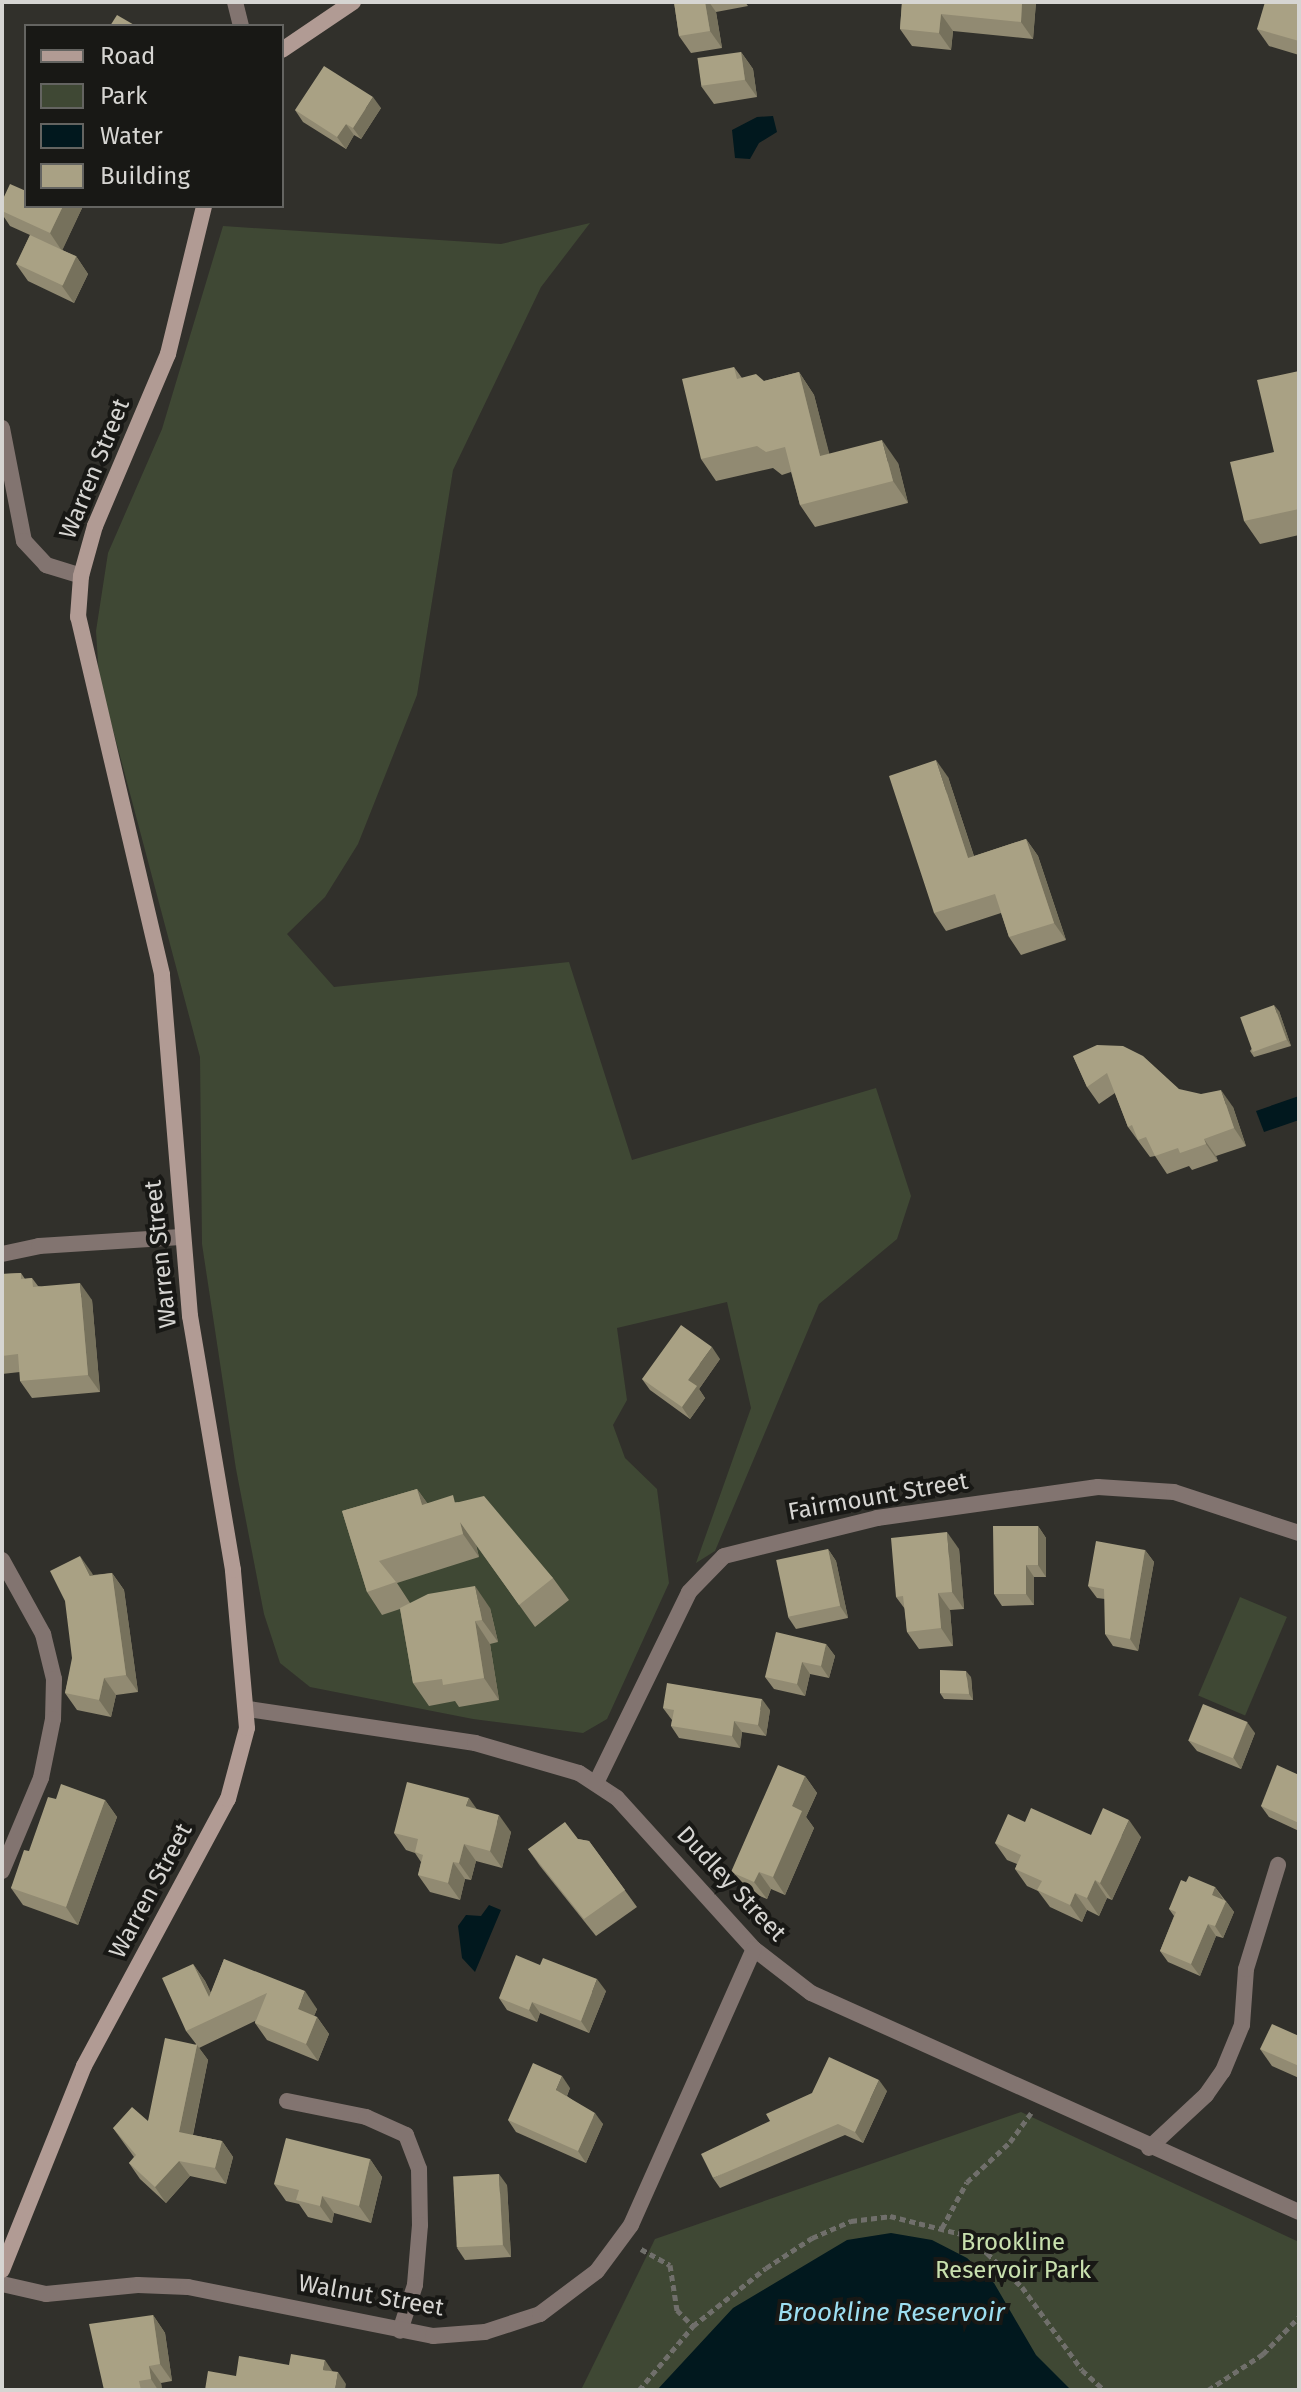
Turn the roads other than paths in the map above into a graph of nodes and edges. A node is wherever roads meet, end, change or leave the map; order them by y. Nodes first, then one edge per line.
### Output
1 (235, 2) edge
2 (353, 2) edge
3 (240, 24) edge
4 (284, 49) edge
5 (204, 208) edge
6 (2, 428) edge
7 (81, 576) junction
8 (181, 1237) junction
9 (2, 1254) edge
10 (1299, 1533) edge
11 (2, 1560) edge
12 (248, 1709) junction
13 (596, 1783) junction
14 (1278, 1865) dead end
15 (2, 1871) edge
16 (754, 1949) junction
17 (287, 2101) dead end
18 (1149, 2148) junction
19 (1299, 2212) edge
20 (2, 2270) edge
21 (2, 2284) edge
22 (400, 2331) junction

1 - 3 street
2 - 4 street
5 - 7 street, Warren Street
6 - 7 street
7 - 8 street, Warren Street
8 - 9 street
8 - 12 street, Warren Street
10 - 13 street, Fairmount Street
11 - 15 street
12 - 13 street, Dudley Street
12 - 20 street, Warren Street
13 - 16 street, Dudley Street
14 - 18 street
16 - 18 street, Dudley Street
16 - 22 street, Walnut Street
17 - 22 street
18 - 19 street, Dudley Street
21 - 22 street, Walnut Street

